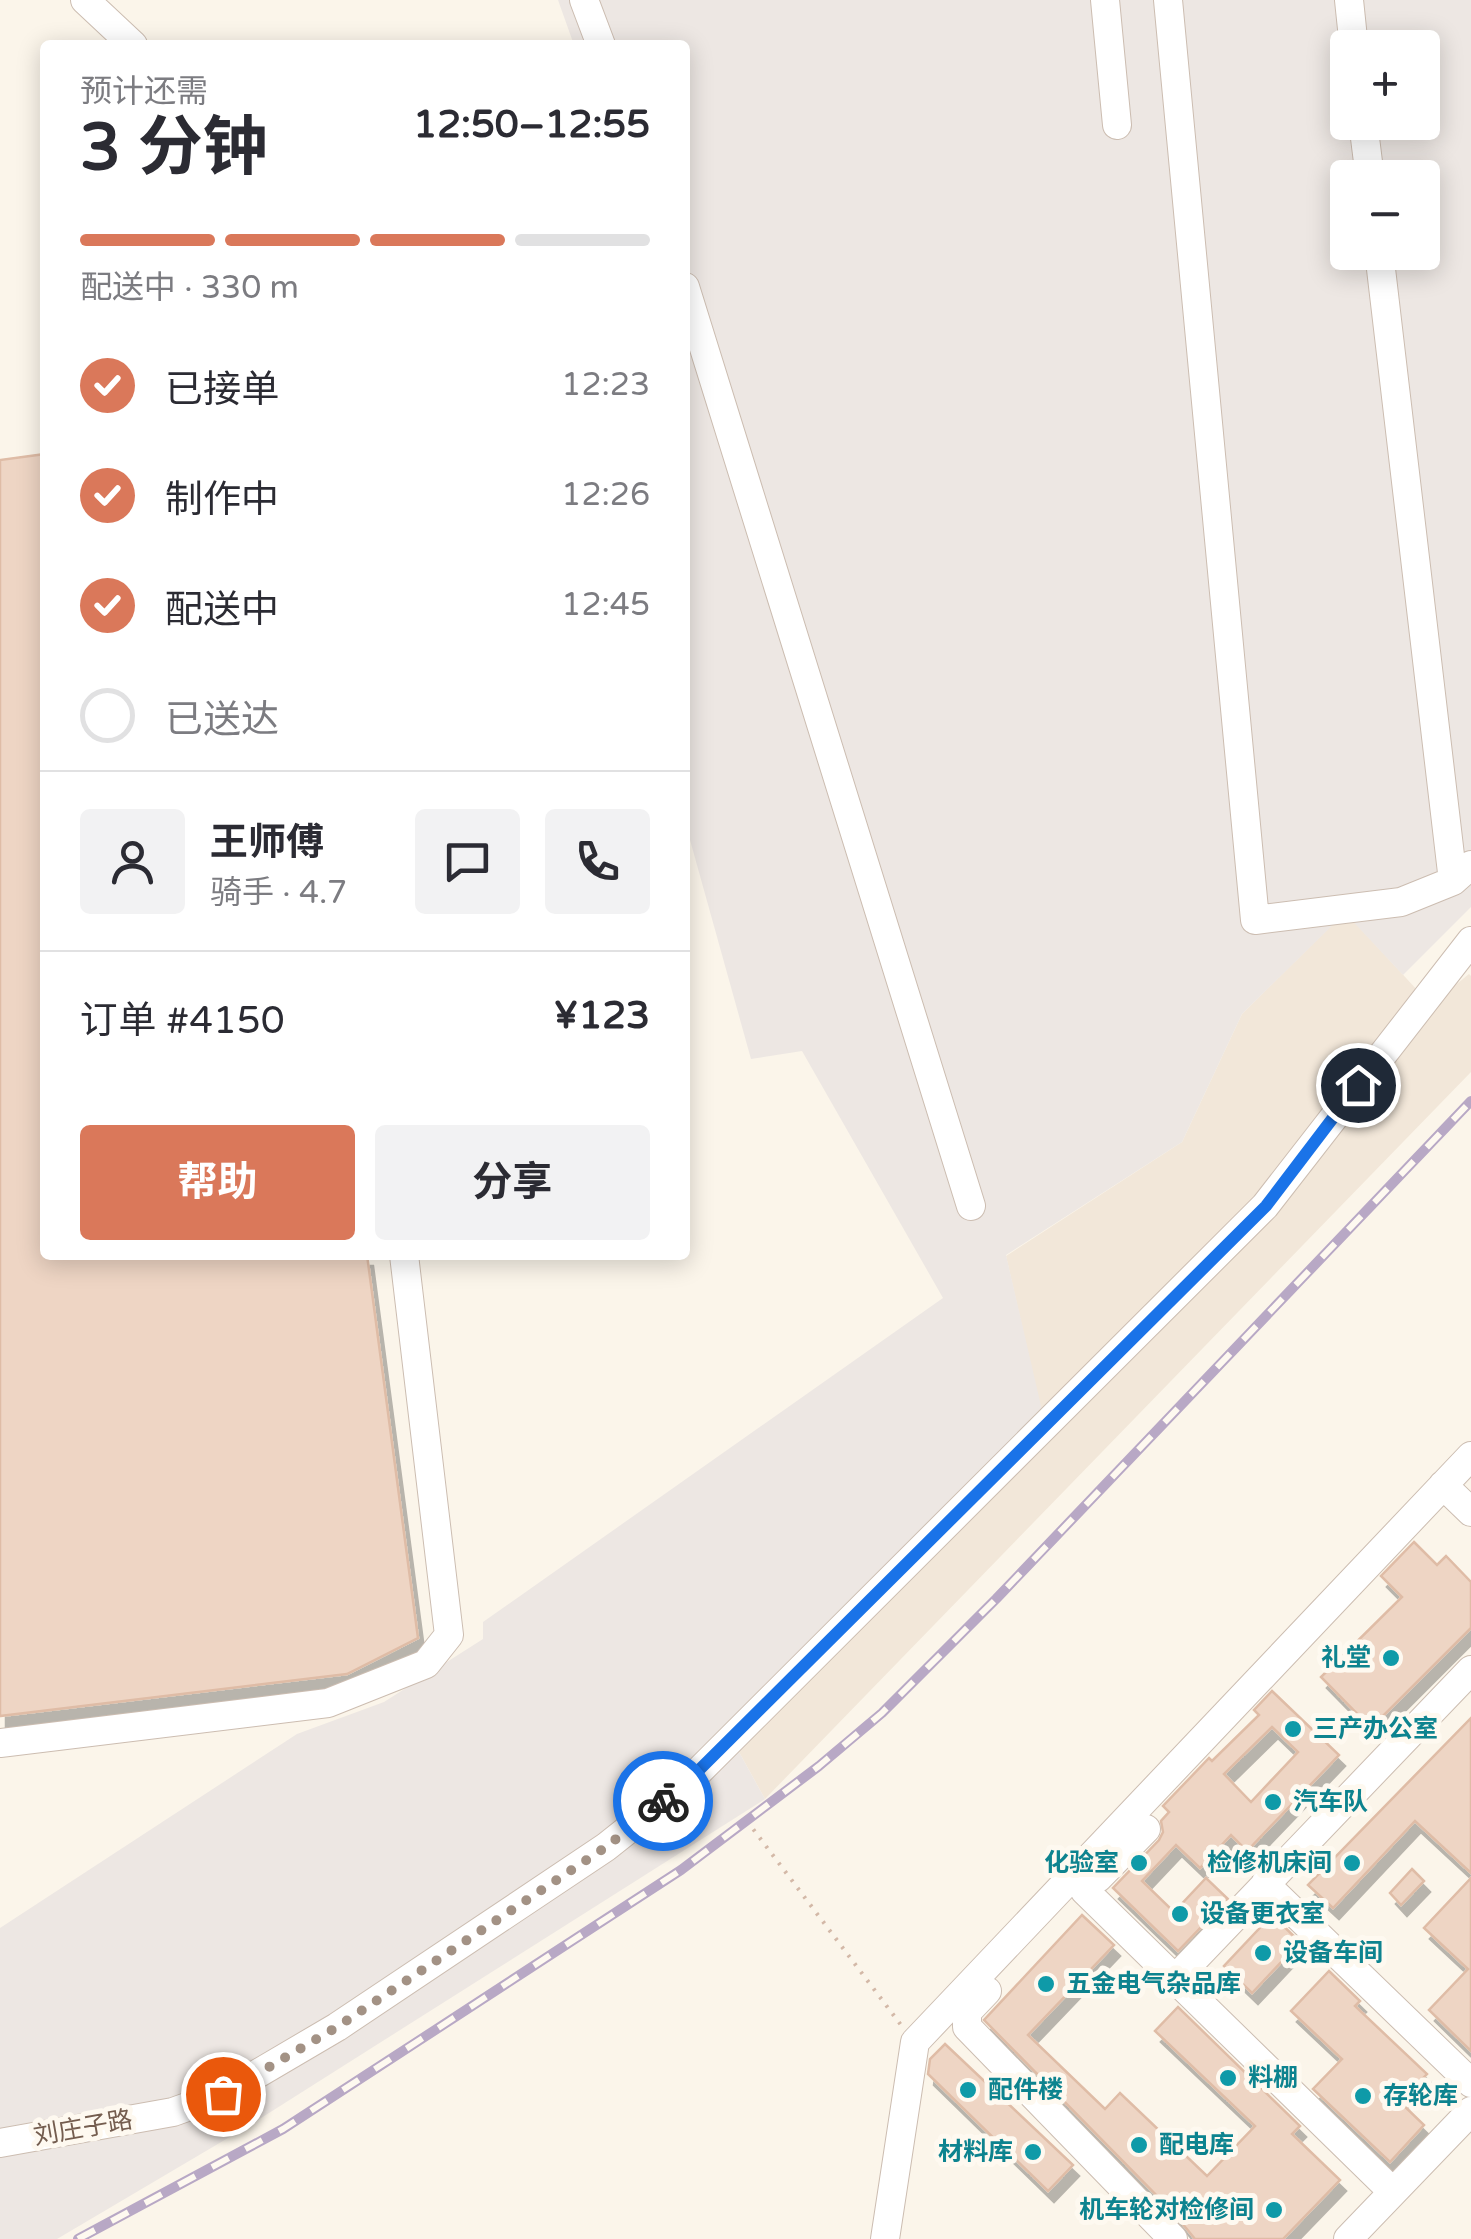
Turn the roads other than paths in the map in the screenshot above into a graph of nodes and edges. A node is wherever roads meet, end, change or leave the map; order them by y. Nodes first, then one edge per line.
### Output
1 (85, 0) edge
2 (584, 0) edge
3 (1105, 0) edge
4 (1168, 0) edge
5 (1349, 0) edge
6 (1352, 30) edge
7 (127, 40) edge
8 (599, 40) edge
9 (1117, 125) dead end
10 (1380, 270) edge
11 (690, 303) edge
12 (1462, 873) edge
13 (1471, 941) edge
14 (971, 1206) dead end
15 (405, 1260) edge
16 (1471, 1456) edge
17 (1443, 1485) junction
18 (1471, 1512) edge
19 (1471, 1670) edge
20 (0, 1743) edge
21 (1146, 1830) dead end
22 (1265, 1884) junction
23 (1085, 1891) junction
24 (1175, 1979) junction
25 (1471, 2083) edge
26 (1471, 2111) edge
27 (0, 2143) edge
28 (1393, 2192) junction
29 (885, 2239) edge
30 (1173, 2239) edge
31 (1348, 2239) edge

1 - 7 street
2 - 8 street
3 - 9 street
4 - 12 street
5 - 6 street
10 - 12 street
11 - 14 street
13 - 27 street, 刘庄子路
15 - 20 street
16 - 17 street
17 - 18 street
17 - 29 street
19 - 22 street
21 - 23 street
22 - 24 street
22 - 25 street
23 - 24 street
23 - 30 street
24 - 28 street
26 - 28 street
28 - 31 street

